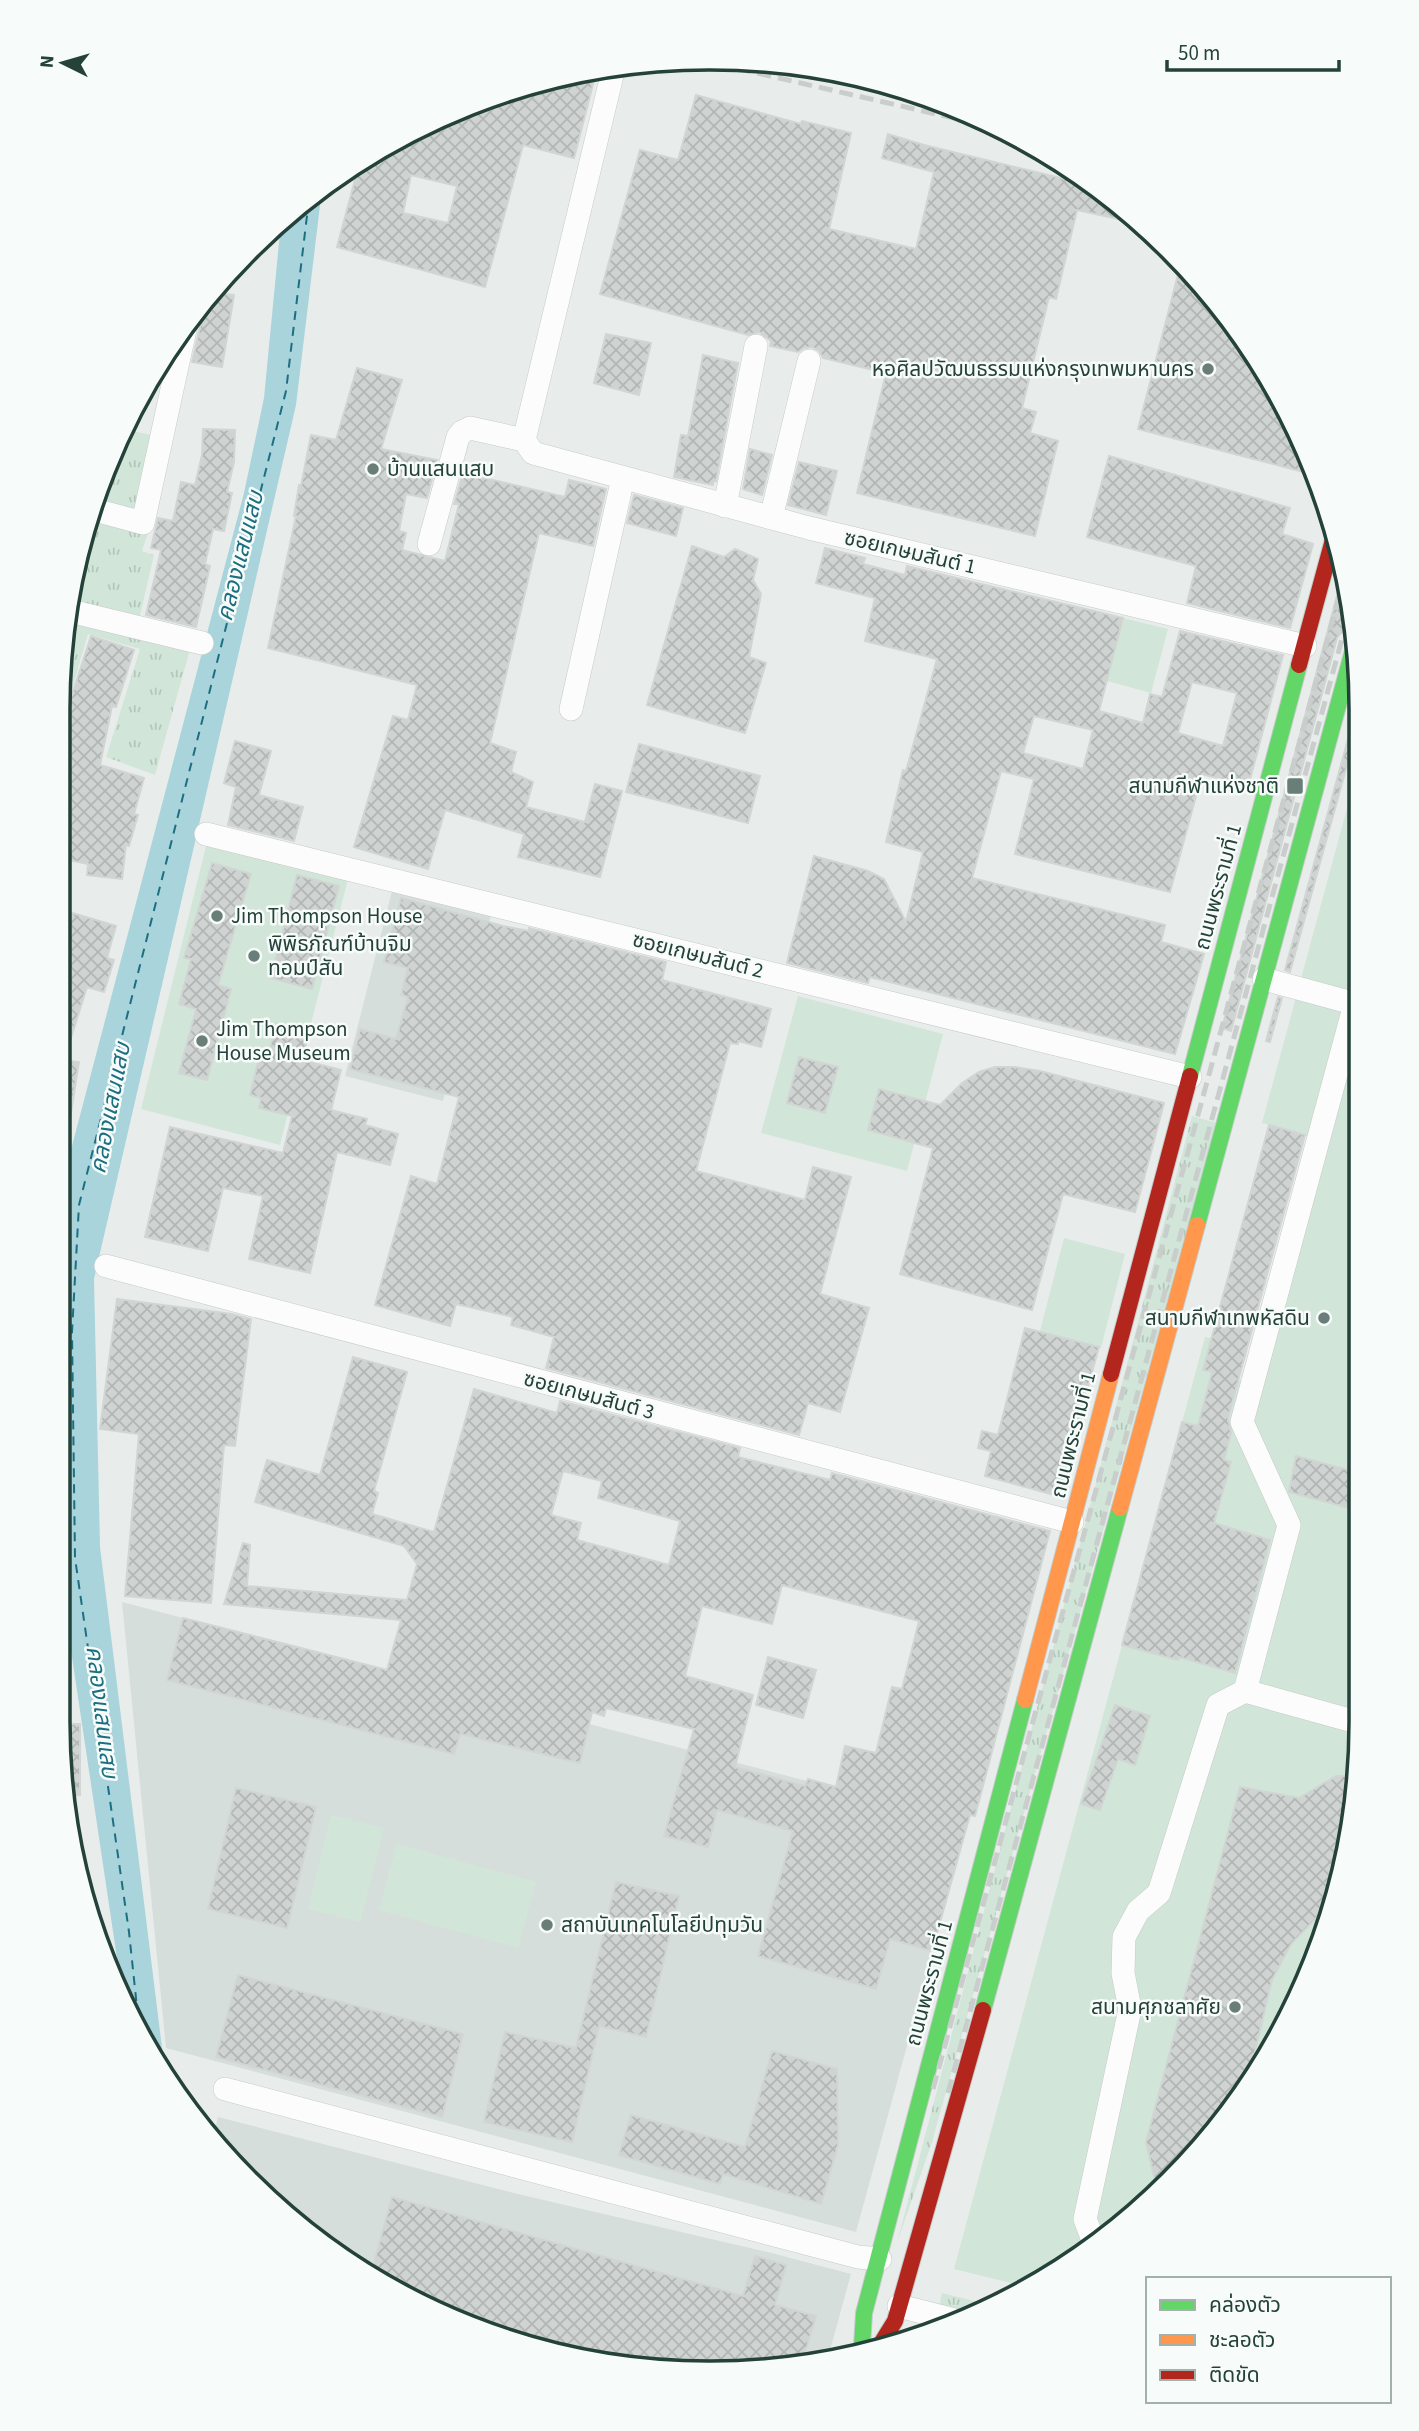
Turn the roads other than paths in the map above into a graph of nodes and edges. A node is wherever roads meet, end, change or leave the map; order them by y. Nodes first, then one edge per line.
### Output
1 (611, 77) edge
2 (756, 346) dead end
3 (180, 351) edge
4 (809, 361) dead end
5 (524, 440) junction
6 (623, 478) junction
7 (724, 506) junction
8 (102, 512) edge
9 (771, 518) junction
10 (429, 544) dead end
11 (1329, 554) edge
12 (77, 613) edge
13 (202, 643) dead end
14 (1305, 646) junction
15 (1348, 669) edge
16 (571, 709) dead end
17 (206, 834) dead end
18 (1264, 979) junction
19 (1349, 1003) edge
20 (1349, 1037) edge
21 (1190, 1077) junction
22 (106, 1266) dead end
23 (1072, 1522) junction
24 (1245, 1692) junction
25 (1349, 1720) edge
26 (225, 2090) dead end
27 (1091, 2235) edge
28 (894, 2255) junction
29 (899, 2306) junction
30 (942, 2317) edge
31 (886, 2336) edge
32 (862, 2342) edge

1 - 5 street
2 - 7 street
3 - 8 street
4 - 9 street
5 - 6 street, ซอยเกษมสันต์ 1
5 - 10 street, ซอยเกษมสันต์ 1
6 - 7 street, ซอยเกษมสันต์ 1
6 - 16 street
7 - 9 street, ซอยเกษมสันต์ 1
9 - 14 street, ซอยเกษมสันต์ 1
11 - 14 main road, ถนนพระรามที่ 1
12 - 13 street
14 - 21 main road, ถนนพระรามที่ 1
15 - 18 main road, ถนนพระรามที่ 1
17 - 21 street, ซอยเกษมสันต์ 2
18 - 19 street
18 - 28 main road, ถนนพระรามที่ 1
20 - 24 street
21 - 23 main road, ถนนพระรามที่ 1
22 - 23 street, ซอยเกษมสันต์ 3
23 - 28 main road, ถนนพระรามที่ 1
24 - 25 street
24 - 27 street
26 - 28 street
28 - 29 main road, ถนนพระรามที่ 1
28 - 32 main road, ถนนพระรามที่ 1
29 - 30 street
29 - 31 main road, ถนนพระรามที่ 1

